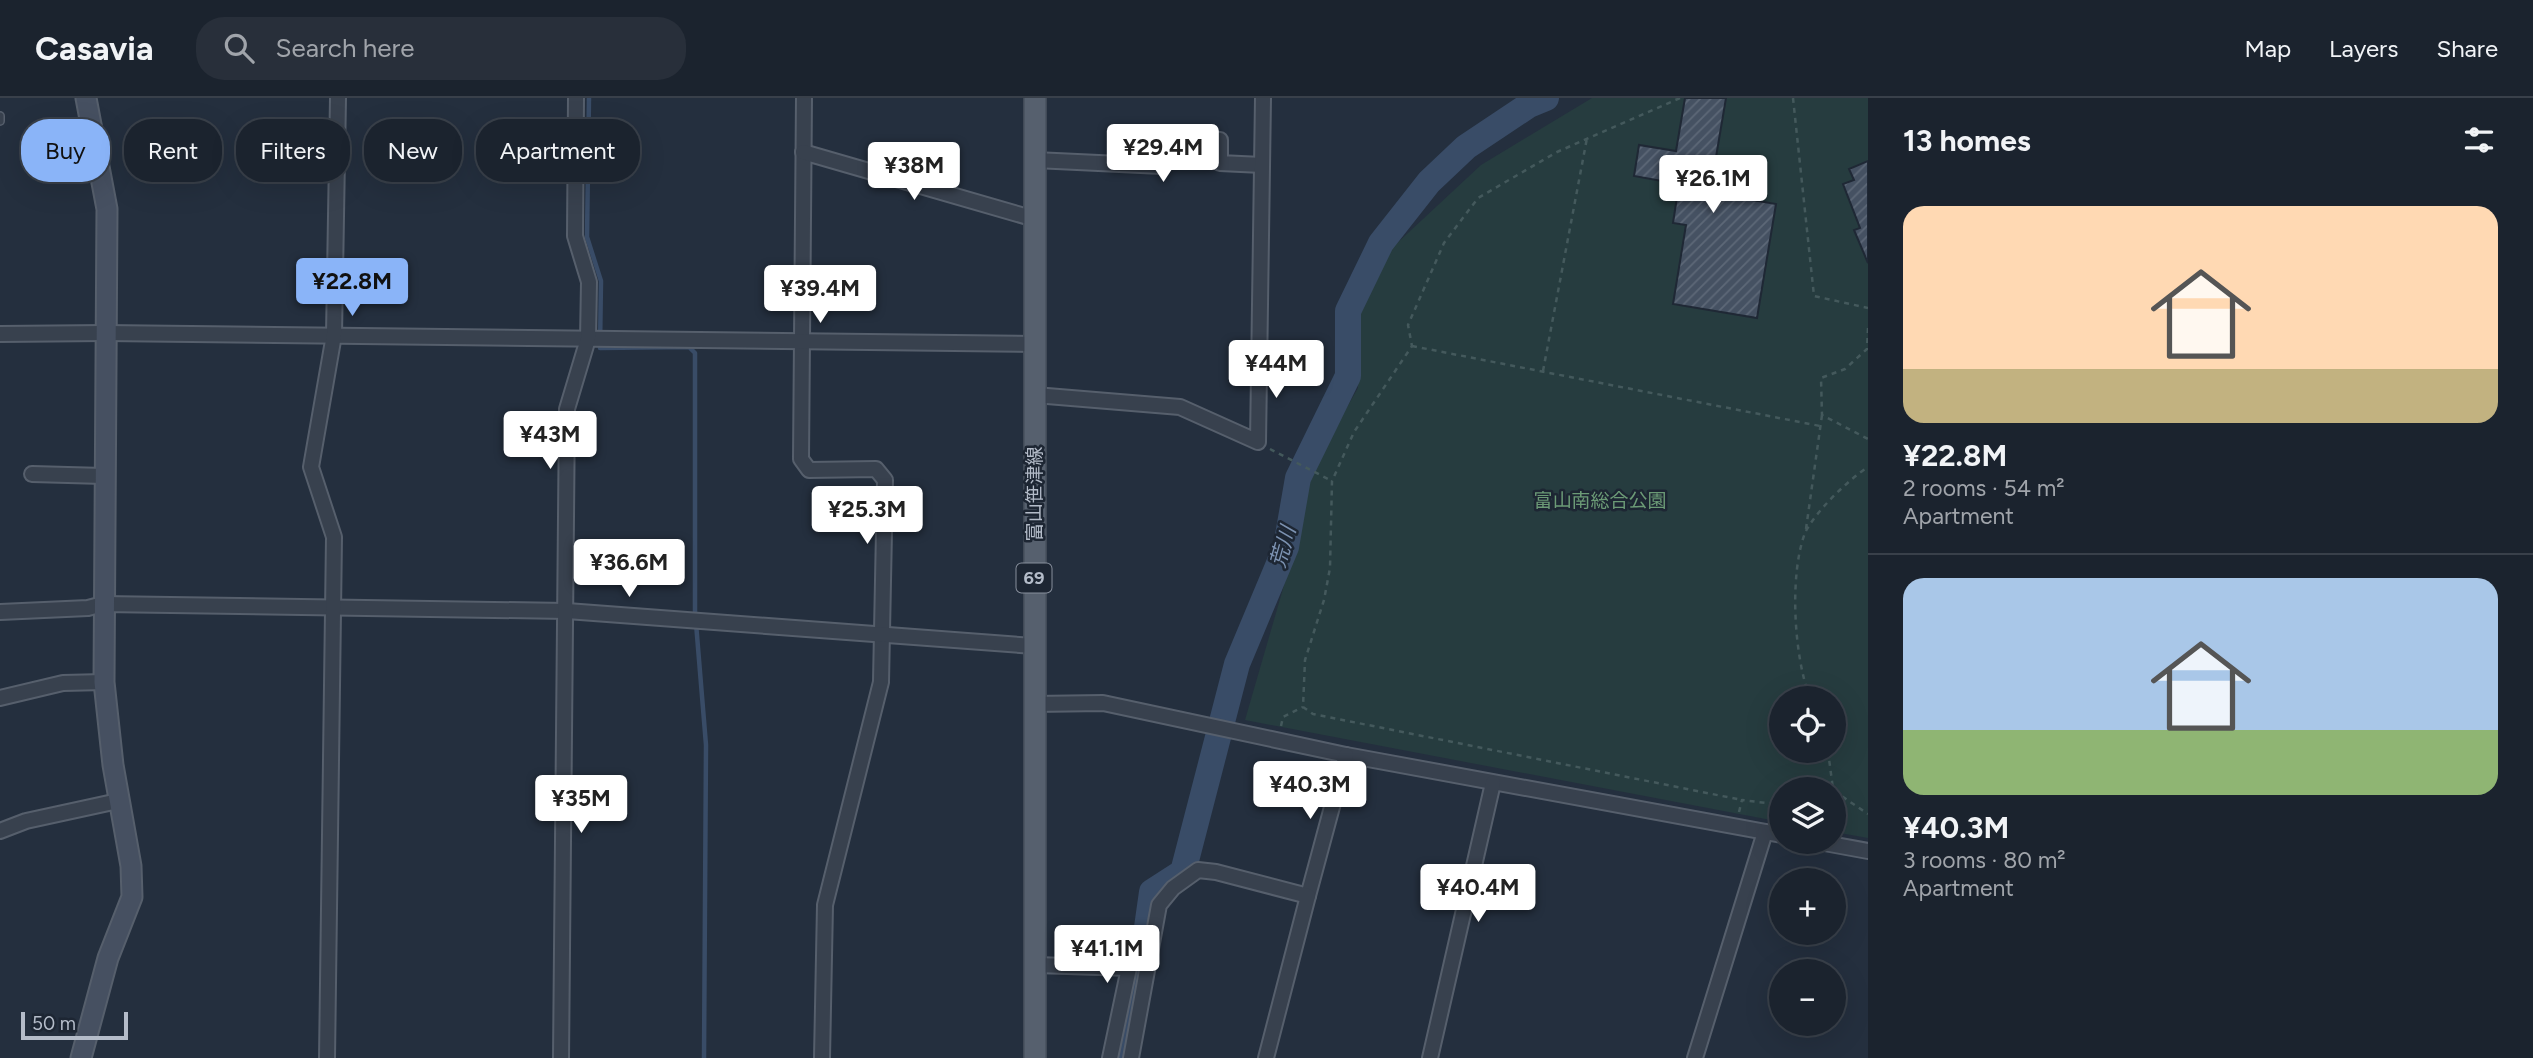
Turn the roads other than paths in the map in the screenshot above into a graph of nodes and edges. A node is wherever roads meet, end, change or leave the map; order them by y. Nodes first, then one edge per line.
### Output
1 (86, 98) edge
2 (338, 98) edge
3 (576, 98) edge
4 (804, 98) edge
5 (1035, 98) edge
6 (1263, 98) edge
7 (803, 152) junction
8 (1035, 160) junction
9 (1262, 165) junction
10 (1035, 219) junction
11 (105, 333) junction
12 (0, 334) edge
13 (334, 335) junction
14 (597, 339) junction
15 (801, 342) junction
16 (1035, 344) junction
17 (1035, 395) junction
18 (32, 474) dead end
19 (104, 476) junction
20 (103, 604) junction
21 (333, 606) junction
22 (567, 611) junction
23 (0, 612) edge
24 (883, 636) junction
25 (1034, 646) junction
26 (104, 682) junction
27 (0, 698) edge
28 (1034, 704) junction
29 (1346, 755) junction
30 (1493, 783) junction
31 (118, 801) junction
32 (0, 831) edge
33 (1765, 832) junction
34 (1769, 833) edge
35 (1846, 847) edge
36 (1868, 851) edge
37 (1308, 896) junction
38 (1036, 965) junction
39 (81, 1058) edge
40 (327, 1058) edge
41 (561, 1058) edge
42 (822, 1058) edge
43 (1035, 1058) edge
44 (1110, 1058) edge
45 (1131, 1058) edge
46 (1266, 1058) edge
47 (1430, 1058) edge
48 (1695, 1058) edge

1 - 11 street
2 - 13 street
3 - 14 street
4 - 7 street
5 - 8 main road, 富山笹津線 / 69
6 - 9 street
7 - 10 street
7 - 15 street
8 - 9 street
8 - 10 main road, 富山笹津線 / 69
9 - 17 street
10 - 16 main road, 富山笹津線 / 69
11 - 12 street
11 - 13 street
11 - 19 street
13 - 14 street
13 - 21 street
14 - 15 street
14 - 22 street
15 - 16 street
15 - 24 street
16 - 17 main road, 富山笹津線 / 69
17 - 25 main road, 富山笹津線 / 69
18 - 19 street
19 - 20 street
20 - 21 street
20 - 23 street
20 - 26 street
21 - 22 street
21 - 40 street
22 - 24 street
22 - 41 street
24 - 25 street
24 - 42 street
25 - 28 main road, 富山笹津線 / 69
26 - 27 street
26 - 31 street
28 - 29 street
28 - 38 main road, 富山笹津線 / 69
29 - 30 street
29 - 37 street
30 - 33 street
30 - 47 street
31 - 32 street
31 - 39 street
33 - 34 street
33 - 48 street
35 - 36 street
37 - 45 street
37 - 46 street
38 - 43 main road, 富山笹津線 / 69
38 - 44 street

